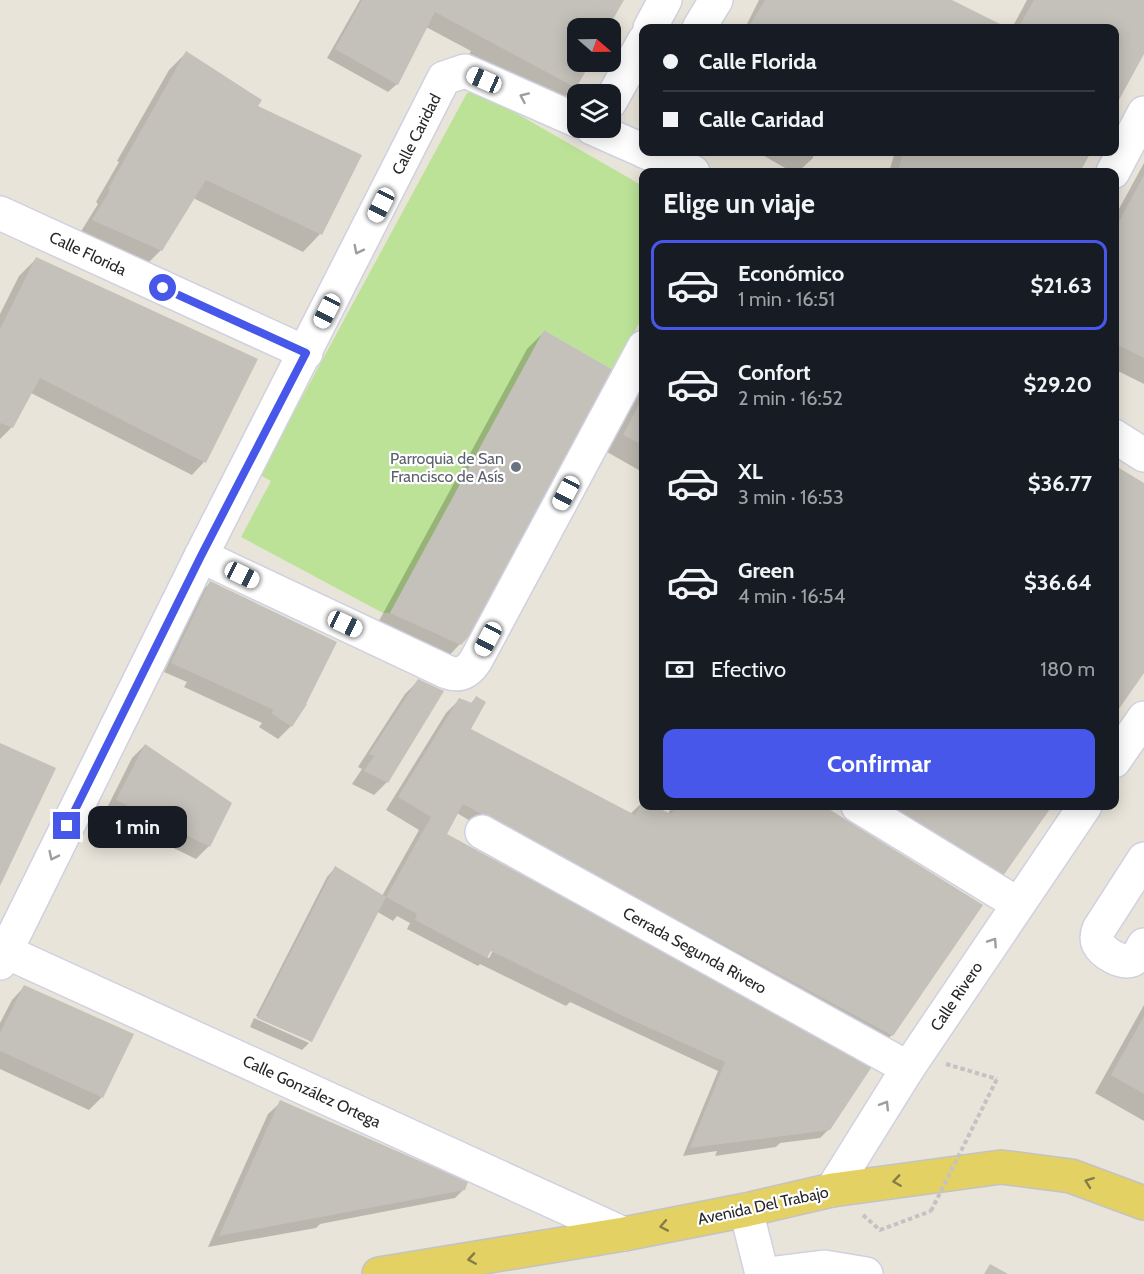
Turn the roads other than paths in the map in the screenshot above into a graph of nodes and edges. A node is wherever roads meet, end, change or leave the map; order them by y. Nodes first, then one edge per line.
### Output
1 (665, 0) edge
2 (652, 24) edge
3 (639, 49) edge
4 (618, 84) edge
5 (567, 111) edge
6 (1144, 113) edge
7 (621, 134) edge
8 (639, 142) edge
9 (664, 156) edge
10 (686, 168) edge
11 (1115, 168) edge
12 (0, 213) edge
13 (306, 353) junction
14 (639, 356) edge
15 (1119, 439) edge
16 (1144, 455) edge
17 (201, 556) junction
18 (1144, 718) edge
19 (1119, 755) edge
20 (865, 810) edge
21 (1082, 810) edge
22 (482, 832) dead end
23 (1144, 859) edge
24 (1018, 904) junction
25 (1144, 945) edge
26 (2, 954) edge
27 (908, 1068) junction
28 (832, 1190) junction
29 (1144, 1203) edge
30 (746, 1210) junction
31 (624, 1234) junction
32 (379, 1274) edge
33 (762, 1274) edge
34 (768, 1274) edge
35 (866, 1274) edge

1 - 2 street
3 - 4 street
5 -> 13 street, Calle Caridad
6 - 11 street
7 - 8 street, Calle Caridad
9 - 10 street, Calle Caridad
12 - 13 street, Calle Florida
13 - 17 street, Calle Caridad
14 - 17 street
15 - 16 street
17 -> 26 street, Calle Caridad
18 - 19 street
20 - 24 street
21 - 24 street, Calle Rivero
22 - 27 street, Cerrada Segunda Rivero
23 - 25 street
27 -> 24 street, Calle Rivero
26 - 31 street, Calle González Ortega
28 -> 27 street, Calle Rivero
29 -> 28 main road, Avenida Del Trabajo
28 - 30 main road, Avenida Del Trabajo
30 -> 31 main road, Avenida Del Trabajo
30 - 33 street
31 -> 32 main road, Avenida Del Trabajo
34 - 35 street

